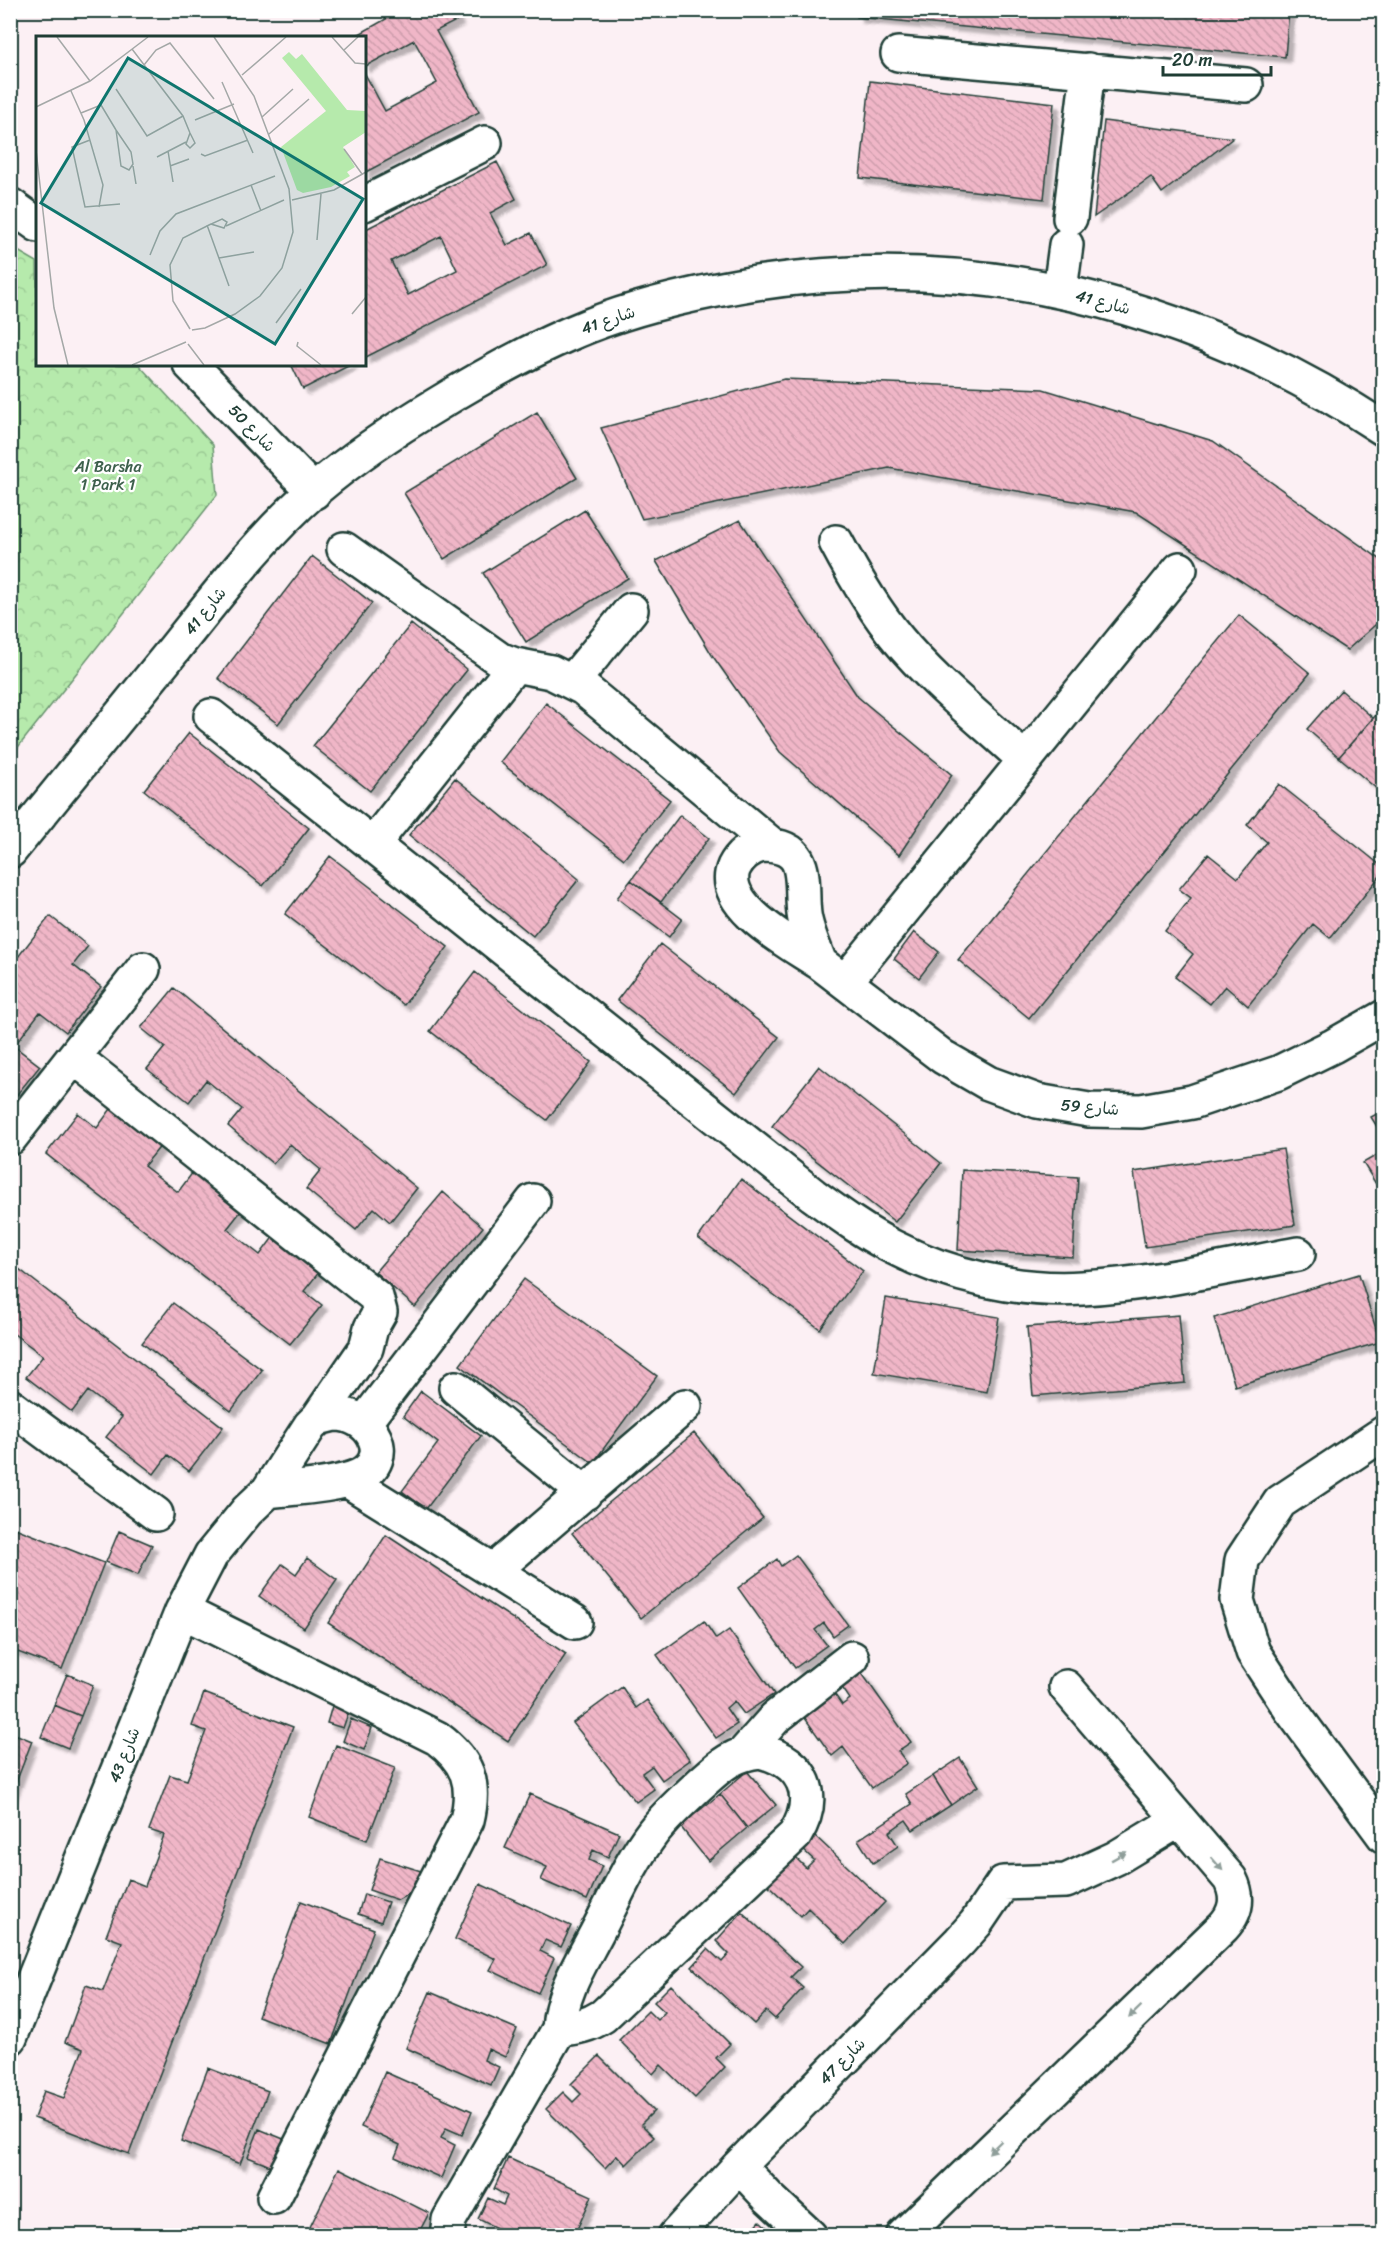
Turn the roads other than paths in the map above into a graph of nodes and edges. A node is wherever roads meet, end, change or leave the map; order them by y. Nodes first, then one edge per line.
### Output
1 (898, 54) dead end
2 (1088, 70) junction
3 (1246, 85) dead end
4 (485, 143) dead end
5 (366, 203) edge
6 (10, 205) edge
7 (36, 224) edge
8 (1060, 290) junction
9 (192, 366) edge
10 (1383, 429) edge
11 (314, 492) junction
12 (836, 542) dead end
13 (344, 549) dead end
14 (1180, 569) dead end
15 (631, 610) dead end
16 (515, 665) junction
17 (572, 682) junction
18 (212, 716) dead end
19 (1024, 760) junction
20 (373, 844) junction
21 (772, 845) junction
22 (10, 851) edge
23 (143, 969) dead end
24 (833, 972) junction
25 (1383, 1017) edge
26 (74, 1057) junction
27 (10, 1138) edge
28 (533, 1201) dead end
29 (1298, 1254) dead end
30 (456, 1388) dead end
31 (10, 1406) edge
32 (685, 1406) dead end
33 (314, 1422) junction
34 (364, 1423) junction
35 (1383, 1433) edge
36 (347, 1480) junction
37 (268, 1491) junction
38 (585, 1492) junction
39 (156, 1514) dead end
40 (493, 1571) junction
41 (182, 1611) junction
42 (575, 1622) dead end
43 (852, 1658) dead end
44 (1066, 1687) dead end
45 (744, 1753) junction
46 (1179, 1820) junction
47 (1383, 1836) edge
48 (559, 2029) junction
49 (10, 2038) edge
50 (739, 2166) junction
51 (274, 2198) dead end
52 (447, 2235) edge
53 (675, 2235) edge
54 (810, 2235) edge
55 (903, 2235) edge

1 - 2 street
2 - 3 street
2 - 8 street
4 - 5 street
6 - 7 street
8 - 10 street, شارع 41
8 - 11 street, شارع 41
9 - 11 street, شارع 50
11 - 22 street, شارع 41
12 - 19 street
13 - 16 street
14 - 19 street
15 - 17 street
16 - 17 street
16 - 20 street
17 - 21 street
18 - 20 street
19 - 24 street
20 - 29 street
21 - 24 street
21 - 24 street, شارع 59
23 - 26 street
24 - 25 street, شارع 59
26 - 27 street
26 - 33 street, شارع 43
28 - 34 street
30 - 38 street
31 - 39 street
32 - 38 street
33 - 34 street
33 - 37 street, شارع 43
34 - 36 street
35 - 47 street
36 - 37 street
36 - 40 street
37 - 41 street, شارع 43
38 - 40 street
40 - 42 street
41 - 49 street, شارع 43
41 - 51 street
43 - 45 street
44 - 46 street
45 - 48 street
45 - 48 street
50 -> 46 street, شارع 47
46 -> 55 street
48 - 52 street
50 - 53 street, شارع 47
50 - 54 street

